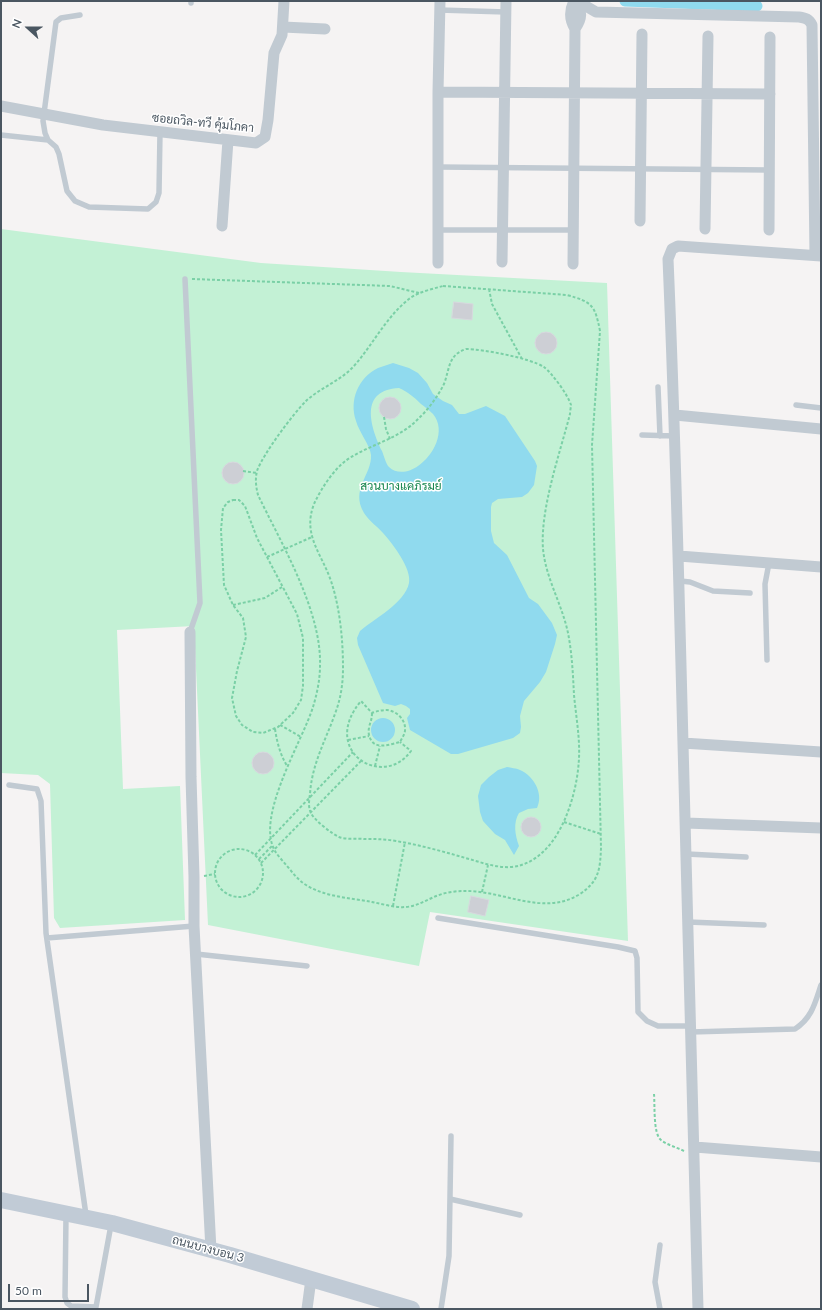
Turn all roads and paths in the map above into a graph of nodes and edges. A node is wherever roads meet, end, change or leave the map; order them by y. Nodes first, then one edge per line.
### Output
1 (284, 1) edge
2 (575, 1) edge
3 (582, 1) edge
4 (439, 6) edge
5 (506, 6) edge
6 (80, 15) dead end
7 (283, 27) junction
8 (325, 29) dead end
9 (642, 34) dead end
10 (708, 36) dead end
11 (770, 37) dead end
12 (438, 92) junction
13 (504, 92) junction
14 (575, 93) junction
15 (642, 93) junction
16 (707, 94) junction
17 (770, 94) junction
18 (1, 106) edge
19 (45, 115) junction
20 (160, 132) junction
21 (1, 135) edge
22 (48, 140) junction
23 (228, 140) junction
24 (438, 167) junction
25 (503, 167) junction
26 (574, 168) junction
27 (640, 169) junction
28 (706, 170) junction
29 (769, 170) junction
30 (640, 221) dead end
31 (222, 226) dead end
32 (705, 229) dead end
33 (438, 230) junction
34 (502, 230) junction
35 (573, 230) junction
36 (769, 230) dead end
37 (818, 256) edge
38 (502, 262) dead end
39 (438, 263) dead end
40 (572, 264) dead end
41 (184, 279) joint
42 (489, 289) junction
43 (420, 293) junction
44 (522, 359) junction
45 (658, 387) dead end
46 (796, 405) dead end
47 (821, 408) edge
48 (674, 415) junction
49 (384, 417) dead end
50 (821, 429) edge
51 (642, 435) dead end
52 (660, 436) junction
53 (675, 436) junction
54 (390, 439) junction
55 (243, 471) dead end
56 (257, 473) junction
57 (312, 537) junction
58 (285, 550) junction
59 (679, 556) junction
60 (267, 557) junction
61 (769, 563) junction
62 (821, 567) edge
63 (680, 581) junction
64 (282, 587) junction
65 (750, 593) dead end
66 (233, 605) junction
67 (190, 632) joint
68 (767, 660) dead end
69 (372, 713) junction
70 (280, 725) junction
71 (275, 728) junction
72 (369, 736) junction
73 (301, 737) junction
74 (348, 740) junction
75 (400, 742) junction
76 (683, 743) junction
77 (380, 746) junction
78 (353, 752) junction
79 (821, 752) edge
80 (362, 760) junction
81 (287, 766) junction
82 (375, 766) junction
83 (8, 784) dead end
84 (310, 799) junction
85 (311, 812) junction
86 (564, 822) junction
87 (686, 822) junction
88 (821, 828) edge
89 (601, 834) junction
90 (270, 839) junction
91 (404, 842) junction
92 (273, 845) junction
93 (274, 849) junction
94 (686, 854) junction
95 (255, 855) junction
96 (746, 857) dead end
97 (259, 859) junction
98 (261, 863) junction
99 (488, 865) junction
100 (482, 892) junction
101 (392, 906) junction
102 (438, 918) dead end
103 (688, 922) junction
104 (764, 925) dead end
105 (194, 926) junction
106 (47, 938) junction
107 (196, 954) junction
108 (307, 966) dead end
109 (821, 986) edge
110 (691, 1029) junction
111 (654, 1094) dead end
112 (451, 1136) dead end
113 (695, 1151) junction
114 (821, 1157) edge
115 (450, 1199) junction
116 (1, 1200) edge
117 (66, 1213) junction
118 (520, 1216) dead end
119 (86, 1217) junction
120 (112, 1223) junction
121 (660, 1245) dead end
122 (211, 1250) junction
123 (311, 1279) junction
124 (98, 1308) edge
125 (307, 1309) edge
126 (412, 1309) edge
127 (441, 1309) edge
128 (660, 1309) edge
129 (698, 1309) edge

1 - 7 street, ซอยถวิล-ทวี คุ้มโภคา
2 - 14 street
3 - 37 street
4 - 5 lane
4 - 12 street
5 - 13 street
6 - 19 lane
7 - 8 street
7 - 23 street, ซอยถวิล-ทวี คุ้มโภคา
9 - 15 street
10 - 16 street
11 - 17 street
12 - 13 street
12 - 24 street
13 - 14 street
13 - 25 street
14 - 15 street
14 - 26 street
15 - 16 street
15 - 27 street
16 - 17 street
16 - 28 street
17 - 29 street
18 - 19 street, ซอยถวิล-ทวี คุ้มโภคา
19 - 20 street, ซอยถวิล-ทวี คุ้มโภคา
19 - 22 lane
20 - 22 lane
20 - 23 street, ซอยถวิล-ทวี คุ้มโภคา
21 - 22 lane
23 - 31 street
24 - 25 lane
24 - 33 street
25 - 26 lane
25 - 34 street
26 - 27 lane
26 - 35 street
27 - 28 lane
27 - 30 street
28 - 29 lane
28 - 32 street
29 - 36 street
33 - 34 lane
33 - 39 street
34 - 35 lane
34 - 38 street
35 - 40 street
37 - 48 street
41 - 43 path
41 - 67 lane
42 - 43 path
42 - 44 path
42 - 89 path
43 - 56 path
44 - 54 path
44 - 86 path
45 - 52 lane
46 - 47 lane
48 - 50 street
48 - 53 street
49 - 54 path
51 - 52 lane
52 - 53 lane
53 - 59 street
54 - 57 path
55 - 56 path
56 - 58 path
57 - 58 path
57 - 84 path
58 - 60 path
58 - 73 path
59 - 61 street
59 - 63 street
60 - 64 path
60 - 66 path
61 - 62 street
61 - 68 lane
63 - 65 lane
63 - 76 street
64 - 66 path
64 - 70 path
66 - 71 path
67 - 105 street
69 - 72 path
69 - 74 path
69 - 75 path
70 - 71 path
70 - 73 path
71 - 81 path
72 - 74 path
72 - 77 path
73 - 81 path
74 - 78 path
75 - 77 path
75 - 82 path
76 - 79 street
76 - 87 street
77 - 82 path
78 - 80 path
78 - 84 path
80 - 82 path
80 - 85 path
81 - 90 path
83 - 106 lane
84 - 85 path
84 - 90 path
85 - 91 path
85 - 93 path
86 - 89 path
86 - 99 path
87 - 88 street
87 - 94 street
89 - 100 path
90 - 92 path
90 - 95 path
91 - 99 path
91 - 101 path
92 - 93 path
92 - 97 path
93 - 98 path
93 - 101 path
94 - 96 lane
94 - 103 street
95 - 97 path
95 - 98 path
97 - 98 path
99 - 100 path
100 - 101 path
102 - 110 lane
103 - 104 lane
103 - 110 street
105 - 106 lane
105 - 107 street
106 - 119 lane
107 - 108 lane
107 - 122 street
109 - 110 lane
110 - 113 street
111 - 113 path
112 - 115 lane
113 - 114 street
113 - 129 street
115 - 118 lane
115 - 127 lane
116 - 117 main road, ถนนบางบอน 3
117 - 119 main road, ถนนบางบอน 3
117 - 124 lane
119 - 120 main road, ถนนบางบอน 3
120 - 122 main road, ถนนบางบอน 3
120 - 124 lane
121 - 128 lane
122 - 123 main road, ถนนบางบอน 3
123 - 125 street
123 - 126 main road, ถนนบางบอน 3

